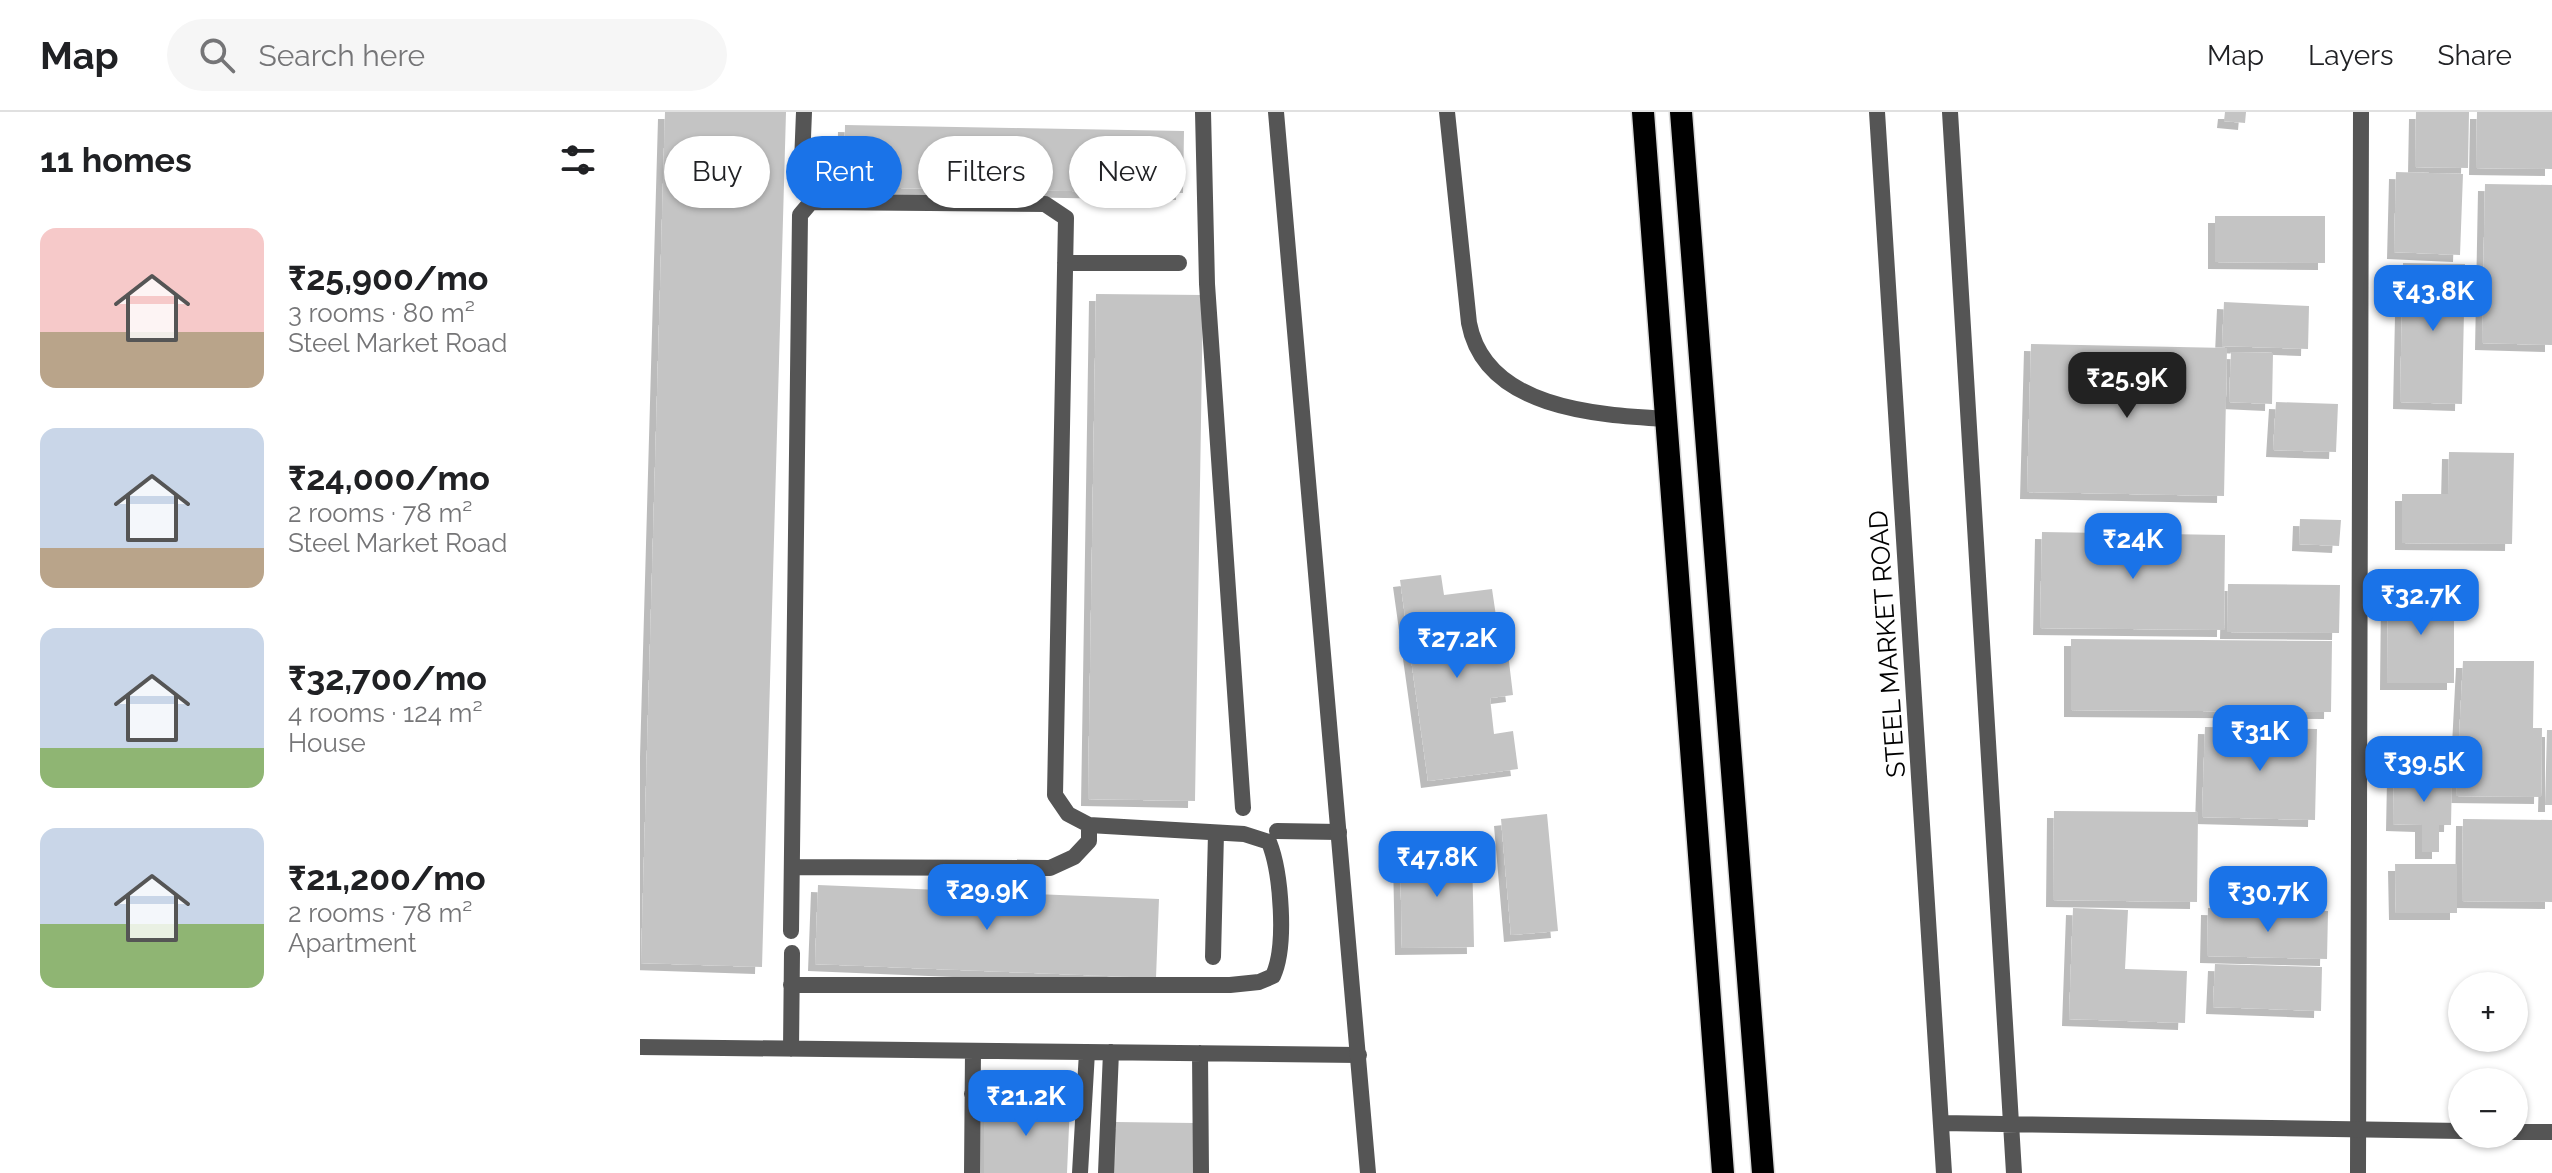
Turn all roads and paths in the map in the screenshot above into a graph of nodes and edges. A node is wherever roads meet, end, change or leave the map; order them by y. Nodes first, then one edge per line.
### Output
1 (804, 112) edge
2 (1203, 112) edge
3 (1276, 112) edge
4 (1447, 112) edge
5 (1643, 112) edge
6 (1681, 112) edge
7 (1877, 112) edge
8 (1950, 112) edge
9 (2361, 112) edge
10 (803, 136) edge
11 (1065, 263) junction
12 (1179, 263) dead end
13 (1667, 419) junction
14 (1243, 808) dead end
15 (1089, 825) junction
16 (1277, 831) dead end
17 (1339, 832) junction
18 (1216, 833) junction
19 (792, 867) junction
20 (791, 931) dead end
21 (792, 953) dead end
22 (1213, 957) dead end
23 (791, 985) junction
24 (640, 1047) edge
25 (791, 1049) junction
26 (973, 1051) junction
27 (1087, 1052) junction
28 (1111, 1052) junction
29 (1200, 1053) junction
30 (1359, 1055) junction
31 (972, 1094) junction
32 (1084, 1096) junction
33 (1941, 1123) junction
34 (2011, 1124) junction
35 (2359, 1129) junction
36 (2448, 1131) edge
37 (2528, 1132) edge
38 (2552, 1132) edge
39 (972, 1173) edge
40 (1080, 1173) edge
41 (1106, 1173) edge
42 (1201, 1173) edge
43 (1368, 1173) edge
44 (1723, 1173) edge
45 (1763, 1173) edge
46 (1944, 1173) edge
47 (2014, 1173) edge
48 (2358, 1173) edge

1 - 10 street
2 - 14 street
3 - 17 street
4 - 13 street
5 - 13 highway
6 - 45 highway
7 - 33 street, STEEL MARKET ROAD
8 - 34 street
9 - 35 street
11 - 12 street
11 - 15 street
11 - 19 street
13 - 44 highway
15 - 18 street
15 - 19 street
16 - 17 street
17 - 30 street
18 - 22 street
18 - 23 street
19 - 20 street
21 - 23 street
23 - 25 street
24 - 25 street
25 - 26 street
26 - 27 street
26 - 31 street
27 - 28 street
27 - 32 street
28 - 29 street
28 - 41 street
29 - 30 street
29 - 42 street
30 - 43 street
31 - 32 street
31 - 39 street
32 - 40 street
33 - 34 street
33 - 46 street, STEEL MARKET ROAD
34 - 35 street
34 - 47 street
35 - 36 street
35 - 48 street
37 - 38 street

